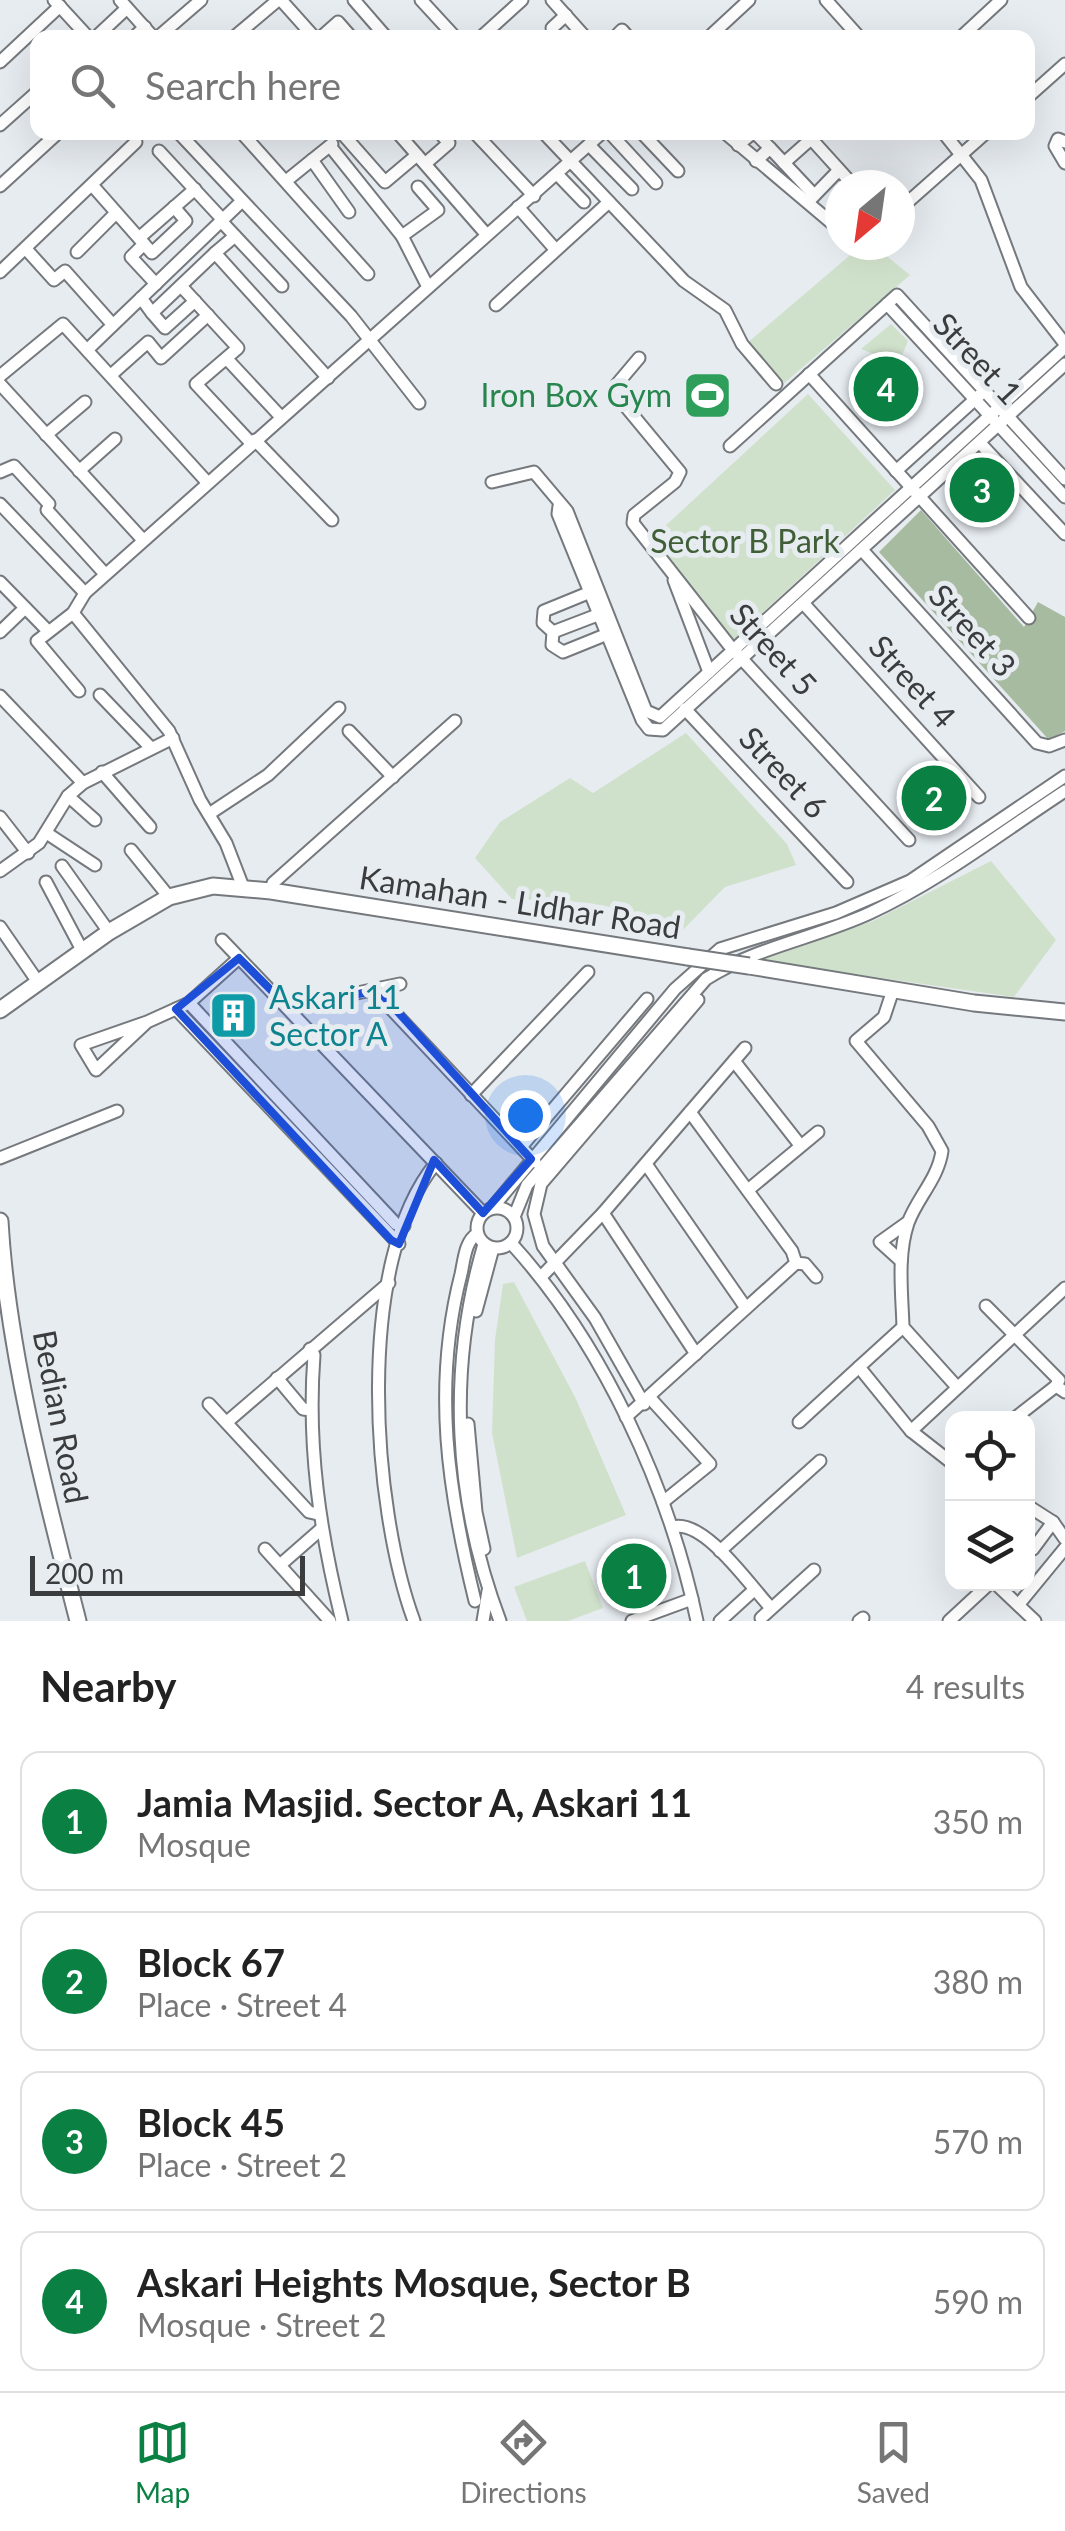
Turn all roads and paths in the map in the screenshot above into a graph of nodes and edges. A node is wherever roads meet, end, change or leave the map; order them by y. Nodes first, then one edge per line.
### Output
1 (200, 0) edge
2 (279, 0) edge
3 (354, 0) edge
4 (522, 0) edge
5 (552, 0) edge
6 (749, 0) edge
7 (826, 0) edge
8 (1001, 0) edge
9 (423, 1) edge
10 (57, 3) edge
11 (124, 4) edge
12 (566, 15) junction
13 (144, 27) junction
14 (245, 27) junction
15 (552, 28) dead end
16 (31, 30) edge
17 (84, 30) edge
18 (100, 30) edge
19 (141, 30) edge
20 (147, 30) edge
21 (165, 30) edge
22 (242, 30) edge
23 (248, 30) edge
24 (310, 30) edge
25 (380, 30) edge
26 (449, 30) edge
27 (489, 30) edge
28 (579, 30) edge
29 (719, 30) edge
30 (853, 30) edge
31 (969, 30) edge
32 (30, 31) edge
33 (0, 62) edge
34 (1065, 64) edge
35 (1035, 91) edge
36 (30, 98) edge
37 (0, 125) edge
38 (49, 140) edge
39 (185, 140) edge
40 (248, 140) edge
41 (336, 140) edge
42 (347, 140) edge
43 (403, 140) edge
44 (447, 140) edge
45 (482, 140) edge
46 (549, 140) edge
47 (595, 140) edge
48 (614, 140) edge
49 (649, 140) edge
50 (733, 140) edge
51 (744, 140) edge
52 (762, 140) edge
53 (804, 140) edge
54 (812, 140) edge
55 (950, 140) edge
56 (978, 140) edge
57 (136, 142) dead end
58 (1065, 142) edge
59 (589, 144) junction
60 (738, 145) junction
61 (330, 146) junction
62 (770, 148) junction
63 (159, 152) dead end
64 (962, 154) junction
65 (421, 159) junction
66 (312, 160) junction
67 (756, 161) junction
68 (569, 163) junction
69 (784, 163) junction
70 (1065, 163) edge
71 (839, 170) edge
72 (678, 171) dead end
73 (557, 174) junction
74 (286, 181) junction
75 (656, 183) dead end
76 (825, 184) edge
77 (92, 185) junction
78 (0, 186) edge
79 (418, 187) dead end
80 (194, 189) junction
81 (632, 189) dead end
82 (534, 196) junction
83 (915, 196) edge
84 (810, 200) junction
85 (242, 202) junction
86 (584, 202) dead end
87 (609, 202) junction
88 (518, 206) junction
89 (174, 207) junction
90 (349, 212) dead end
91 (116, 213) junction
92 (825, 215) edge
93 (222, 220) junction
94 (486, 234) junction
95 (170, 236) junction
96 (234, 236) junction
97 (402, 236) junction
98 (146, 244) junction
99 (26, 249) junction
100 (555, 250) junction
101 (77, 252) dead end
102 (215, 254) junction
103 (186, 255) junction
104 (172, 268) junction
105 (0, 272) edge
106 (368, 274) dead end
107 (156, 284) junction
108 (181, 286) junction
109 (282, 286) dead end
110 (428, 286) junction
111 (141, 298) junction
112 (194, 300) junction
113 (496, 304) dead end
114 (152, 313) junction
115 (208, 316) junction
116 (113, 325) junction
117 (368, 340) junction
118 (1065, 346) edge
119 (87, 350) junction
120 (639, 358) dead end
121 (227, 359) junction
122 (1065, 364) edge
123 (809, 374) junction
124 (0, 376) edge
125 (111, 376) junction
126 (328, 378) junction
127 (0, 384) edge
128 (776, 384) dead end
129 (980, 394) junction
130 (85, 402) dead end
131 (419, 403) dead end
132 (999, 415) junction
133 (281, 417) junction
134 (46, 435) junction
135 (115, 439) dead end
136 (253, 441) junction
137 (980, 443) junction
138 (730, 446) dead end
139 (79, 471) junction
140 (0, 472) edge
141 (896, 472) junction
142 (1065, 478) edge
143 (207, 482) junction
144 (492, 482) dead end
145 (912, 486) junction
146 (922, 497) junction
147 (1065, 497) edge
148 (0, 504) edge
149 (559, 506) junction
150 (332, 520) dead end
151 (1065, 534) edge
152 (143, 540) junction
153 (863, 551) junction
154 (105, 574) junction
155 (675, 579) junction
156 (0, 582) edge
157 (588, 592) junction
158 (84, 593) junction
159 (804, 604) junction
160 (25, 608) junction
161 (602, 613) junction
162 (73, 614) junction
163 (1029, 618) dead end
164 (0, 632) edge
165 (48, 632) junction
166 (553, 632) junction
167 (606, 635) junction
168 (738, 655) junction
169 (709, 672) junction
170 (79, 691) dead end
171 (100, 695) dead end
172 (0, 696) edge
173 (683, 706) junction
174 (339, 708) dead end
175 (455, 721) dead end
176 (655, 724) junction
177 (349, 731) dead end
178 (173, 738) junction
179 (1065, 740) edge
180 (151, 748) junction
181 (102, 772) junction
182 (1065, 776) edge
183 (392, 777) junction
184 (83, 783) junction
185 (1065, 791) edge
186 (68, 796) junction
187 (978, 798) dead end
188 (209, 814) junction
189 (0, 817) edge
190 (96, 820) dead end
191 (150, 827) dead end
192 (48, 834) junction
193 (909, 840) dead end
194 (979, 844) junction
195 (131, 850) dead end
196 (28, 853) junction
197 (95, 865) dead end
198 (62, 866) dead end
199 (0, 871) edge
200 (46, 882) dead end
201 (847, 882) dead end
202 (243, 887) junction
203 (271, 891) junction
204 (169, 897) junction
205 (0, 927) edge
206 (109, 932) junction
207 (222, 940) dead end
208 (82, 950) junction
209 (239, 958) junction
210 (588, 972) dead end
211 (38, 982) junction
212 (400, 984) dead end
213 (378, 990) junction
214 (894, 990) junction
215 (647, 999) dead end
216 (698, 1000) dead end
217 (183, 1006) junction
218 (0, 1010) edge
219 (292, 1012) junction
220 (1065, 1012) edge
221 (147, 1022) junction
222 (745, 1048) dead end
223 (734, 1062) junction
224 (471, 1095) junction
225 (117, 1111) dead end
226 (690, 1112) junction
227 (818, 1132) dead end
228 (800, 1146) junction
229 (521, 1147) junction
230 (0, 1158) edge
231 (436, 1163) junction
232 (536, 1163) junction
233 (646, 1164) junction
234 (748, 1190) junction
235 (488, 1211) junction
236 (602, 1213) junction
237 (514, 1217) junction
238 (0, 1221) edge
239 (908, 1222) junction
240 (404, 1226) junction
241 (0, 1237) edge
242 (485, 1242) junction
243 (511, 1243) junction
244 (399, 1244) junction
245 (900, 1261) junction
246 (556, 1263) junction
247 (796, 1263) junction
248 (541, 1276) junction
249 (816, 1277) dead end
250 (389, 1283) junction
251 (1065, 1288) edge
252 (986, 1306) dead end
253 (746, 1308) junction
254 (903, 1327) junction
255 (1012, 1335) junction
256 (310, 1349) junction
257 (696, 1354) junction
258 (859, 1367) junction
259 (277, 1378) junction
260 (957, 1387) junction
261 (1060, 1389) edge
262 (647, 1401) junction
263 (209, 1404) dead end
264 (311, 1410) junction
265 (1026, 1411) edge
266 (626, 1417) junction
267 (227, 1422) junction
268 (799, 1422) dead end
269 (911, 1431) junction
270 (945, 1458) edge
271 (820, 1461) dead end
272 (663, 1502) junction
273 (1035, 1511) edge
274 (318, 1514) junction
275 (1052, 1522) junction
276 (673, 1527) junction
277 (320, 1530) junction
278 (1065, 1539) edge
279 (1035, 1544) edge
280 (265, 1548) dead end
281 (1065, 1548) edge
282 (720, 1551) junction
283 (280, 1565) junction
284 (814, 1570) dead end
285 (488, 1588) junction
286 (981, 1591) edge
287 (1004, 1591) edge
288 (749, 1594) junction
289 (692, 1599) junction
290 (475, 1601) dead end
291 (1019, 1604) junction
292 (771, 1608) junction
293 (662, 1616) edge
294 (484, 1618) edge
295 (762, 1619) edge
296 (503, 1620) edge
297 (78, 1621) edge
298 (330, 1621) edge
299 (342, 1621) edge
300 (414, 1621) edge
301 (632, 1621) edge
302 (697, 1621) edge
303 (720, 1621) edge
304 (949, 1621) edge
305 (1035, 1621) edge

1 - 21 street
2 - 14 street
2 - 24 street
3 - 25 street
4 - 27 street
5 - 12 street
6 - 29 street
7 - 30 street
8 - 31 street
9 - 26 street
10 - 16 street
10 - 17 street
11 - 13 street
11 - 18 street
12 - 15 street
12 - 28 street
13 - 19 street
13 - 20 street
14 - 22 street
14 - 23 street
32 - 33 street
34 - 35 street
36 - 37 street
38 - 78 street
39 - 85 street
40 - 74 street
41 - 61 street
42 - 65 street
43 - 65 street
44 - 65 street
45 - 82 street
46 - 68 street
47 - 59 street
48 - 75 street
49 - 72 street
50 - 60 street
51 - 60 street
52 - 62 street
53 - 69 street
54 - 71 street
55 - 64 street
56 - 64 street
57 - 77 street
58 - 70 street
59 - 68 street
59 - 81 street
60 - 67 street
61 - 66 street
61 - 97 street
62 - 67 street
62 - 69 street
63 - 80 street
64 - 83 street
64 - 118 street
65 - 94 street
66 - 74 street
66 - 90 street
67 - 84 street
68 - 73 street
68 - 87 street
69 - 84 street
73 - 82 street
73 - 86 street
74 - 106 street
76 - 84 street
77 - 91 street
77 - 99 street
79 - 97 street
80 - 89 street
80 - 93 street
82 - 88 street
84 - 92 street
85 - 93 street
85 - 117 street
87 - 100 street
87 - 128 street
88 - 94 street
88 - 100 street
89 - 95 street
89 - 98 street
91 - 98 street
91 - 101 street
93 - 96 street
93 - 103 street
94 - 110 street
95 - 98 street
95 - 103 street
96 - 102 street
96 - 109 street
97 - 110 street
98 - 104 street
98 - 107 street
99 - 105 street
99 - 116 street
100 - 113 street
102 - 108 street
102 - 126 street
103 - 104 street
104 - 107 street
107 - 111 street
108 - 112 street
108 - 114 street
110 - 117 street
111 - 114 street
111 - 116 street
112 - 114 street
112 - 115 street
115 - 121 street
115 - 125 street
116 - 119 street
117 - 126 street
117 - 131 street
118 - 132 street
119 - 124 street
119 - 125 street
120 - 155 street, Street 5
121 - 133 street
121 - 136 street
122 - 132 street
123 - 129 street, Street 1
123 - 138 street, Street 1
123 - 141 street
125 - 143 street
126 - 133 street
127 - 134 street
129 - 132 street, Street 1
129 - 141 street
130 - 134 street
132 - 137 street
132 - 142 street, Street 1
132 - 145 street
132 - 147 street, Street 1
133 - 136 street
134 - 139 street
135 - 139 street
136 - 143 street
136 - 150 street
137 - 146 street
137 - 151 street
139 - 152 street
140 - 154 street
141 - 145 street
143 - 152 street
144 - 149 street
145 - 146 street
145 - 168 street
146 - 153 street
146 - 163 street
148 - 158 street
149 - 157 street
149 - 161 street
152 - 154 street
153 - 159 street
153 - 179 street, Street 3
154 - 158 street
155 - 168 street, Street 5
155 - 169 street
156 - 160 street
157 - 161 street
157 - 166 street
158 - 162 street
159 - 168 street
159 - 187 street, Street 4
160 - 164 street
160 - 165 street
161 - 166 street
161 - 167 street
161 - 176 street
162 - 165 street
162 - 178 street
165 - 170 street
166 - 167 street
167 - 176 street
168 - 169 street
168 - 173 street
168 - 193 street, Street 5
169 - 173 street
171 - 180 street
172 - 184 street
173 - 176 street
173 - 201 street, Street 6
174 - 188 street
175 - 183 street
177 - 183 street
178 - 180 street
178 - 188 street
180 - 181 street
181 - 184 street
181 - 191 street
182 - 194 street
183 - 203 street
184 - 186 street
185 - 194 street
186 - 190 street
186 - 192 street
188 - 202 street
189 - 196 street
192 - 196 street
192 - 197 street
194 - 232 street
194 - 232 street
195 - 204 street
196 - 199 street
198 - 206 street
200 - 208 street
202 - 203 main road, Kamahan - Lidhar Road
202 - 204 main road, Kamahan - Lidhar Road
203 - 214 main road, Kamahan - Lidhar Road, bridge
204 - 206 main road, Kamahan - Lidhar Road
205 - 211 street
206 - 208 main road, Kamahan - Lidhar Road
207 - 209 street
208 - 211 main road, Kamahan - Lidhar Road
209 - 217 street
209 - 219 street
210 - 224 street
211 - 218 main road, Kamahan - Lidhar Road
212 - 213 street
213 - 219 street
213 - 224 street
214 - 220 main road, Kamahan - Lidhar Road
214 - 239 street
215 - 229 street
216 - 246 street
217 - 221 street
217 - 240 street
217 - 244 street
219 - 231 street
221 - 221 street
222 - 223 street
223 - 226 street
223 - 228 street
224 - 229 street
225 - 230 street
226 - 233 street
226 - 234 street
227 - 228 street
228 - 234 street
229 - 232 street
231 - 235 street
231 - 240 street
232 - 235 street
232 - 237 street
233 - 236 street
233 - 253 street
234 - 247 street
235 - 237 street
235 - 242 street
236 - 246 street
236 - 257 street
237 - 243 street
238 - 241 main road, Bedian Road
239 - 245 street
239 - 245 street
240 - 244 street
241 - 297 main road, Bedian Road
242 - 243 street
242 - 285 street
242 - 290 street
242 - 296 street
243 - 248 street
244 - 250 street
245 - 254 street
246 - 248 street
246 - 262 street
247 - 249 street
247 - 253 street
248 - 266 street
250 - 256 street
250 - 300 street
251 - 255 street
252 - 255 street
253 - 257 street
254 - 258 street
254 - 260 street
255 - 260 street
255 - 261 street
256 - 259 street
256 - 264 street
257 - 262 street
258 - 268 street
258 - 269 street
259 - 264 street
259 - 267 street
260 - 269 street
261 - 265 street
262 - 266 street
262 - 272 street
263 - 267 street
264 - 274 street
266 - 272 street
267 - 274 street
269 - 270 street
271 - 282 street
272 - 276 street
273 - 275 street
274 - 277 street
275 - 278 street
275 - 279 street
276 - 282 street
276 - 289 street
277 - 283 street
277 - 299 street
280 - 283 street
281 - 291 street
282 - 288 street
283 - 298 street
284 - 292 street
285 - 294 street
285 - 296 street
286 - 304 street
287 - 291 street
288 - 292 street
288 - 295 street
288 - 303 street
289 - 293 street
289 - 302 street
291 - 305 street
292 - 295 street
293 - 301 street
294 - 296 street

